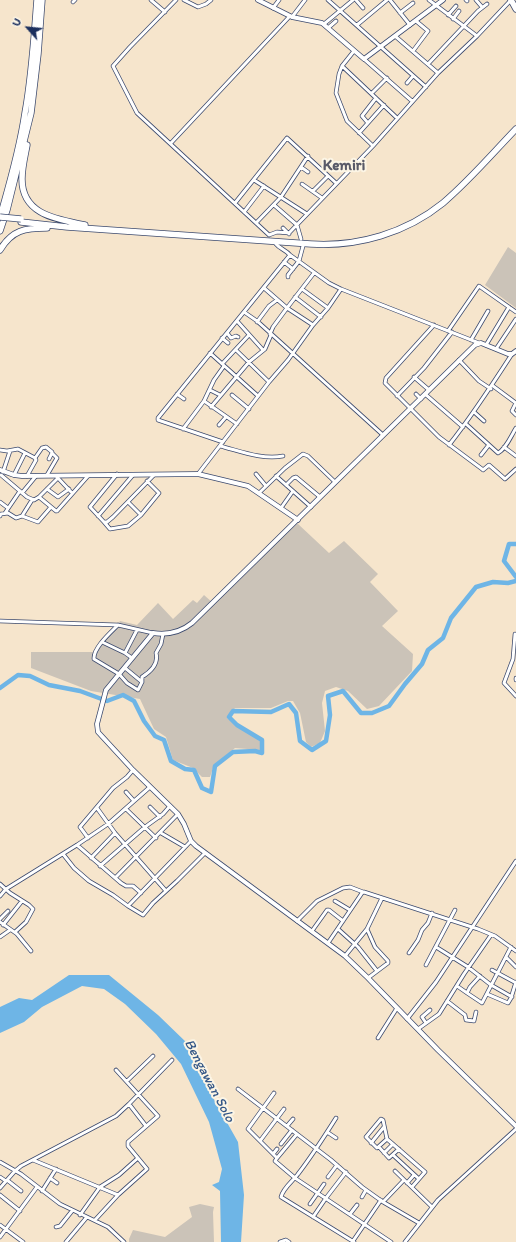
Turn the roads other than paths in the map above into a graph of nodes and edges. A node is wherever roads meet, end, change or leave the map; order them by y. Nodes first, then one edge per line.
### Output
1 (37, 0) edge
2 (42, 0) edge
3 (151, 0) edge
4 (176, 0) edge
5 (184, 0) edge
6 (211, 0) edge
7 (258, 0) edge
8 (279, 0) edge
9 (305, 0) edge
10 (328, 0) edge
11 (355, 0) edge
12 (388, 0) edge
13 (429, 0) edge
14 (443, 0) edge
15 (476, 0) edge
16 (511, 0) edge
17 (263, 1) edge
18 (192, 2) edge
19 (413, 3) dead end
20 (487, 4) dead end
21 (436, 6) junction
22 (456, 6) dead end
23 (482, 7) junction
24 (273, 8) junction
25 (363, 8) dead end
26 (516, 9) edge
27 (340, 10) junction
28 (459, 11) dead end
29 (165, 12) junction
30 (400, 13) junction
31 (448, 15) junction
32 (291, 16) junction
33 (453, 19) junction
34 (336, 21) dead end
35 (416, 21) junction
36 (324, 24) junction
37 (357, 25) junction
38 (410, 25) junction
39 (464, 26) junction
40 (328, 28) junction
41 (395, 36) junction
42 (477, 36) junction
43 (380, 47) junction
44 (354, 51) junction
45 (413, 51) junction
46 (364, 59) junction
47 (428, 64) junction
48 (342, 66) junction
49 (438, 73) junction
50 (413, 76) junction
51 (386, 78) junction
52 (407, 83) dead end
53 (426, 87) junction
54 (372, 93) junction
55 (376, 98) junction
56 (412, 101) junction
57 (384, 105) junction
58 (31, 113) junction
59 (397, 118) junction
60 (368, 123) junction
61 (516, 126) edge
62 (516, 129) edge
63 (359, 133) junction
64 (171, 143) junction
65 (373, 146) junction
66 (308, 156) junction
67 (301, 167) junction
68 (308, 172) dead end
69 (328, 176) junction
70 (254, 180) junction
71 (336, 183) junction
72 (302, 184) dead end
73 (264, 186) junction
74 (9, 187) junction
75 (313, 191) junction
76 (281, 197) junction
77 (322, 198) junction
78 (235, 203) junction
79 (274, 205) junction
80 (0, 209) edge
81 (244, 212) junction
82 (307, 214) junction
83 (0, 218) edge
84 (21, 220) junction
85 (256, 223) junction
86 (85, 225) junction
87 (297, 225) junction
88 (67, 227) junction
89 (283, 228) dead end
90 (0, 231) edge
91 (289, 234) junction
92 (301, 239) dead end
93 (276, 244) dead end
94 (302, 246) dead end
95 (0, 250) edge
96 (290, 255) junction
97 (299, 261) junction
98 (284, 262) junction
99 (293, 269) junction
100 (314, 273) junction
101 (288, 277) dead end
102 (264, 288) junction
103 (302, 288) junction
104 (341, 289) junction
105 (296, 297) junction
106 (277, 300) junction
107 (509, 307) junction
108 (287, 308) junction
109 (328, 308) junction
110 (488, 311) dead end
111 (244, 312) junction
112 (516, 312) edge
113 (322, 317) junction
114 (516, 319) edge
115 (237, 321) junction
116 (258, 322) junction
117 (313, 325) junction
118 (434, 325) junction
119 (450, 332) junction
120 (227, 333) junction
121 (249, 335) junction
122 (270, 335) junction
123 (238, 337) dead end
124 (222, 338) junction
125 (471, 340) junction
126 (228, 343) dead end
127 (479, 343) junction
128 (486, 345) junction
129 (496, 349) junction
130 (236, 350) junction
131 (263, 350) junction
132 (516, 351) edge
133 (210, 353) junction
134 (512, 354) junction
135 (292, 355) junction
136 (459, 360) junction
137 (249, 362) junction
138 (223, 365) junction
139 (236, 376) junction
140 (414, 378) junction
141 (269, 382) junction
142 (492, 387) junction
143 (210, 390) junction
144 (430, 390) junction
145 (177, 394) junction
146 (416, 394) dead end
147 (425, 394) junction
148 (232, 395) dead end
149 (220, 396) junction
150 (258, 396) junction
151 (398, 396) junction
152 (184, 399) dead end
153 (421, 399) junction
154 (204, 401) junction
155 (211, 406) junction
156 (411, 408) junction
157 (249, 409) junction
158 (474, 412) junction
159 (516, 415) edge
160 (226, 416) junction
161 (484, 421) dead end
162 (237, 424) junction
163 (219, 425) dead end
164 (464, 426) junction
165 (516, 428) edge
166 (183, 429) junction
167 (383, 435) junction
168 (221, 444) junction
169 (449, 445) junction
170 (488, 446) junction
171 (504, 447) junction
172 (0, 450) edge
173 (10, 451) junction
174 (26, 453) junction
175 (52, 453) junction
176 (481, 455) dead end
177 (283, 456) dead end
178 (516, 456) edge
179 (34, 458) junction
180 (49, 459) dead end
181 (292, 462) junction
182 (296, 466) dead end
183 (516, 469) edge
184 (1, 473) edge
185 (155, 473) junction
186 (118, 474) junction
187 (134, 474) junction
188 (198, 474) junction
189 (256, 474) dead end
190 (14, 475) junction
191 (89, 475) junction
192 (27, 476) junction
193 (36, 476) junction
194 (47, 476) junction
195 (276, 476) junction
196 (56, 477) junction
197 (147, 482) junction
198 (335, 482) junction
199 (286, 485) junction
200 (266, 486) junction
201 (47, 489) junction
202 (69, 489) junction
203 (293, 491) junction
204 (21, 492) junction
205 (72, 493) junction
206 (259, 493) junction
207 (39, 497) junction
208 (320, 498) junction
209 (32, 500) junction
210 (0, 502) edge
211 (128, 502) junction
212 (51, 507) junction
213 (311, 507) junction
214 (8, 508) junction
215 (281, 508) junction
216 (6, 513) junction
217 (141, 515) junction
218 (0, 516) edge
219 (22, 516) junction
220 (98, 516) junction
221 (298, 520) junction
222 (104, 522) junction
223 (0, 621) edge
224 (118, 625) junction
225 (137, 630) junction
226 (516, 630) edge
227 (153, 633) junction
228 (163, 634) junction
229 (516, 634) edge
230 (102, 642) junction
231 (125, 653) junction
232 (132, 658) junction
233 (125, 668) junction
234 (119, 674) junction
235 (142, 682) junction
236 (516, 696) edge
237 (133, 770) junction
238 (150, 786) junction
239 (126, 792) dead end
240 (134, 801) junction
241 (170, 806) junction
242 (150, 807) dead end
243 (97, 808) junction
244 (126, 809) junction
245 (178, 814) junction
246 (160, 817) junction
247 (108, 824) junction
248 (145, 827) junction
249 (115, 833) junction
250 (161, 833) junction
251 (88, 838) junction
252 (156, 838) junction
253 (191, 841) junction
254 (77, 845) junction
255 (125, 845) junction
256 (185, 847) junction
257 (204, 853) junction
258 (62, 854) junction
259 (136, 857) junction
260 (91, 858) junction
261 (516, 861) edge
262 (100, 866) junction
263 (115, 878) junction
264 (155, 878) junction
265 (0, 884) edge
266 (6, 889) junction
267 (166, 891) junction
268 (363, 892) junction
269 (141, 893) junction
270 (0, 896) edge
271 (382, 898) junction
272 (22, 901) junction
273 (335, 901) dead end
274 (128, 906) junction
275 (350, 910) junction
276 (455, 910) dead end
277 (8, 911) dead end
278 (432, 913) junction
279 (450, 920) junction
280 (296, 921) junction
281 (343, 921) junction
282 (1, 922) edge
283 (473, 927) junction
284 (338, 929) junction
285 (367, 929) junction
286 (10, 930) junction
287 (312, 931) junction
288 (15, 932) junction
289 (491, 934) junction
290 (0, 937) edge
291 (328, 943) junction
292 (354, 944) junction
293 (436, 947) junction
294 (511, 947) junction
295 (31, 951) dead end
296 (516, 951) edge
297 (409, 953) dead end
298 (344, 956) junction
299 (506, 956) junction
300 (453, 957) junction
301 (426, 965) dead end
302 (468, 967) junction
303 (516, 967) edge
304 (492, 970) dead end
305 (377, 971) junction
306 (497, 973) junction
307 (480, 976) junction
308 (368, 978) junction
309 (516, 982) edge
310 (491, 985) junction
311 (457, 986) junction
312 (467, 993) junction
313 (487, 994) junction
314 (512, 997) junction
315 (447, 1001) junction
316 (397, 1008) junction
317 (430, 1010) dead end
318 (476, 1012) dead end
319 (407, 1019) junction
320 (426, 1023) junction
321 (418, 1029) junction
322 (378, 1038) dead end
323 (153, 1056) dead end
324 (172, 1060) dead end
325 (116, 1070) dead end
326 (127, 1081) junction
327 (238, 1089) dead end
328 (274, 1093) dead end
329 (139, 1094) junction
330 (129, 1104) junction
331 (263, 1107) junction
332 (284, 1109) dead end
333 (277, 1118) junction
334 (336, 1118) dead end
335 (293, 1119) dead end
336 (146, 1126) junction
337 (287, 1126) junction
338 (516, 1126) edge
339 (384, 1127) junction
340 (516, 1129) edge
341 (292, 1130) junction
342 (327, 1132) junction
343 (297, 1134) junction
344 (336, 1138) dead end
345 (387, 1139) junction
346 (260, 1141) junction
347 (371, 1143) junction
348 (281, 1144) dead end
349 (392, 1144) junction
350 (379, 1147) junction
351 (278, 1149) dead end
352 (317, 1149) junction
353 (399, 1149) junction
354 (384, 1153) junction
355 (273, 1154) junction
356 (393, 1155) junction
357 (138, 1158) junction
358 (277, 1158) junction
359 (33, 1160) junction
360 (0, 1162) edge
361 (337, 1165) junction
362 (56, 1169) junction
363 (15, 1171) junction
364 (395, 1171) dead end
365 (346, 1172) junction
366 (414, 1175) junction
367 (0, 1177) edge
368 (328, 1177) dead end
369 (50, 1178) junction
370 (296, 1178) junction
371 (419, 1179) junction
372 (404, 1180) junction
373 (7, 1181) junction
374 (57, 1183) dead end
375 (407, 1183) junction
376 (324, 1184) dead end
377 (100, 1186) junction
378 (37, 1187) junction
379 (412, 1187) junction
380 (0, 1188) edge
381 (366, 1190) junction
382 (21, 1191) dead end
383 (42, 1191) junction
384 (318, 1193) junction
385 (118, 1194) junction
386 (0, 1195) edge
387 (362, 1197) dead end
388 (326, 1198) junction
389 (382, 1201) junction
390 (310, 1204) dead end
391 (357, 1205) dead end
392 (432, 1207) junction
393 (20, 1211) junction
394 (72, 1211) junction
395 (80, 1214) junction
396 (350, 1214) junction
397 (87, 1217) junction
398 (313, 1218) junction
399 (95, 1220) junction
400 (0, 1224) edge
401 (365, 1224) junction
402 (419, 1224) junction
403 (56, 1227) dead end
404 (6, 1229) junction
405 (0, 1237) edge
406 (384, 1237) junction
407 (354, 1241) edge
408 (23, 1242) edge
409 (66, 1242) edge
410 (124, 1242) edge
411 (280, 1242) edge
412 (289, 1242) edge
413 (381, 1242) edge
414 (391, 1242) edge
415 (405, 1242) edge

1 - 74 highway
2 - 58 highway
3 - 29 street
4 - 29 street
5 - 18 street
6 - 18 street
7 - 17 street
8 - 24 street
9 - 32 street
10 - 27 street
11 - 25 street
11 - 27 street
12 - 30 street
12 - 37 street
13 - 21 street
14 - 21 street
15 - 23 street
16 - 26 highway
16 - 42 street
17 - 24 street
19 - 30 street
20 - 23 street
21 - 31 street
21 - 35 street
22 - 31 street
23 - 39 street
24 - 32 street
27 - 36 street
27 - 37 street
28 - 33 street
29 - 64 street
30 - 38 street
31 - 33 street
32 - 36 street
32 - 64 street
33 - 39 street
34 - 40 street
35 - 38 street
35 - 45 street
36 - 40 street
37 - 43 street
38 - 41 street
39 - 42 street
39 - 47 street
40 - 44 street
41 - 43 street
41 - 45 street
42 - 49 street
43 - 46 street
43 - 50 street
44 - 46 street
44 - 48 street
45 - 47 street
46 - 51 street
47 - 49 street
48 - 54 street
48 - 63 street
49 - 53 street
50 - 52 street
50 - 53 street
51 - 54 street
51 - 56 street
53 - 56 street
54 - 55 street
55 - 57 street
55 - 60 street
56 - 59 street
57 - 59 street
57 - 60 street
58 - 86 highway
58 - 90 highway
59 - 65 street
60 - 63 street
61 - 86 highway
62 - 88 highway
63 - 65 street
64 - 78 street
65 - 71 street
66 - 67 street
66 - 69 street
66 - 70 street
67 - 68 street
67 - 76 street
69 - 71 street
69 - 75 street
70 - 73 street
70 - 78 street
71 - 77 street
72 - 75 street
73 - 76 street
73 - 81 street
74 - 80 highway
74 - 83 highway
75 - 77 street
76 - 79 street
76 - 82 street
77 - 82 street
78 - 81 street
79 - 85 street
79 - 87 street
81 - 85 street
82 - 87 street
83 - 84 highway, bridge
84 - 86 highway
84 - 88 highway
85 - 91 street
87 - 91 street
87 - 92 street
88 - 95 highway
89 - 91 street
93 - 96 street
94 - 97 street
96 - 97 street
96 - 98 street
97 - 99 street
97 - 100 street
98 - 99 street
98 - 102 street
99 - 101 street
100 - 103 street
100 - 104 street
102 - 106 street
102 - 111 street
103 - 105 street
103 - 109 street
104 - 109 street
104 - 118 street
105 - 108 street
105 - 113 street
106 - 108 street
106 - 116 street
107 - 112 street
107 - 119 street
107 - 128 street
108 - 117 street
108 - 122 street
109 - 113 street
110 - 125 street
111 - 115 street
111 - 116 street
113 - 117 street
114 - 129 street
115 - 120 street
115 - 121 street
116 - 122 street
117 - 135 street
118 - 119 street
118 - 151 street
119 - 125 street
119 - 140 street
120 - 123 street
120 - 124 street
121 - 130 street
121 - 131 street
122 - 131 street
122 - 135 street
124 - 126 street
124 - 133 street
125 - 127 street
127 - 128 street
127 - 136 street
128 - 129 street
129 - 134 street
130 - 137 street
130 - 138 street
131 - 137 street
132 - 134 street
133 - 138 street
133 - 145 street
134 - 142 street
135 - 141 street
135 - 167 street
136 - 142 street
136 - 144 street
137 - 139 street
137 - 141 street
138 - 139 street
138 - 143 street
139 - 149 street
139 - 150 street
140 - 144 street
140 - 151 street
141 - 150 street
142 - 158 street
142 - 159 street
143 - 149 street
143 - 154 street
144 - 147 street
145 - 152 street
145 - 166 street
146 - 153 street
147 - 153 street
147 - 164 street
148 - 157 street
149 - 155 street
150 - 157 street
151 - 156 street
153 - 156 street
154 - 155 street
154 - 166 street
155 - 160 street
156 - 167 street
156 - 169 street
157 - 162 street
158 - 161 street
158 - 164 street
160 - 162 street
160 - 163 street
162 - 168 street
164 - 169 street
164 - 170 street
165 - 171 street
166 - 168 street
167 - 198 street
168 - 177 street
168 - 188 street
169 - 183 street
170 - 171 street
170 - 176 street
171 - 178 street
172 - 173 street
173 - 174 street
173 - 184 street
174 - 179 street
174 - 190 street
175 - 179 street
175 - 180 street
175 - 194 street
179 - 192 street
181 - 182 street
181 - 195 street
181 - 198 street
184 - 190 street
184 - 204 street
185 - 187 street
185 - 188 street
185 - 197 street
186 - 187 street
186 - 191 street
186 - 220 street
187 - 220 street
188 - 206 street
189 - 200 street
190 - 192 street
191 - 196 street
191 - 205 street
192 - 193 street
193 - 194 street
193 - 204 street
194 - 196 street
195 - 199 street
195 - 200 street
196 - 201 street
196 - 202 street
197 - 211 street
197 - 217 street
198 - 208 street
199 - 203 street
199 - 208 street
200 - 206 street
201 - 202 street
201 - 207 street
202 - 205 street
203 - 213 street
203 - 215 street
204 - 209 street
204 - 214 street
205 - 212 street
206 - 215 street
207 - 209 street
207 - 212 street
208 - 213 street
209 - 219 street
210 - 214 street
211 - 217 street
211 - 222 street
212 - 219 street
213 - 221 street
214 - 216 street
215 - 221 street
216 - 218 street
216 - 219 street
217 - 222 street
220 - 222 street
221 - 228 street
223 - 224 street
224 - 225 street
224 - 230 street
225 - 227 street
225 - 231 street
226 - 229 street
227 - 228 street
227 - 232 street
228 - 235 street
229 - 236 street
230 - 231 street
230 - 234 street
231 - 232 street
232 - 233 street
233 - 234 street
233 - 235 street
234 - 235 street
234 - 237 street
237 - 238 street
237 - 243 street
238 - 240 street
238 - 241 street
239 - 240 street
240 - 244 street
241 - 245 street
241 - 246 street
242 - 246 street
243 - 247 street
243 - 251 street
244 - 247 street
244 - 248 street
245 - 250 street
245 - 253 street
246 - 248 street
247 - 249 street
247 - 251 street
248 - 252 street
248 - 255 street
249 - 255 street
249 - 260 street
250 - 252 street
250 - 256 street
251 - 254 street
252 - 259 street
253 - 256 street
253 - 257 street
254 - 258 street
254 - 260 street
255 - 259 street
255 - 262 street
256 - 264 street
257 - 267 street
257 - 280 street
258 - 266 street
258 - 274 street
259 - 263 street
259 - 264 street
260 - 262 street
261 - 283 street
262 - 263 street
263 - 269 street
264 - 267 street
264 - 269 street
265 - 266 street
266 - 270 street
266 - 272 street
267 - 274 street
268 - 271 street
268 - 275 street
268 - 280 street
269 - 274 street
271 - 278 street
271 - 285 street
272 - 282 street
272 - 288 street
273 - 275 street
275 - 281 street
276 - 279 street
277 - 282 street
278 - 279 street
278 - 297 street
279 - 283 street
279 - 293 street
280 - 287 street
281 - 284 street
281 - 287 street
282 - 286 street
283 - 289 street
283 - 300 street
284 - 291 street
284 - 292 street
285 - 292 street
285 - 305 street
286 - 288 street
286 - 290 street
287 - 291 street
288 - 295 street
289 - 294 street
289 - 302 street
291 - 298 street
292 - 298 street
292 - 305 street
293 - 300 street
293 - 301 street
294 - 296 street
294 - 299 street
298 - 308 street
299 - 303 street
299 - 306 street
300 - 302 street
300 - 319 street
302 - 307 street
302 - 311 street
304 - 306 street
305 - 308 street
306 - 309 street
306 - 310 street
307 - 310 street
307 - 312 street
308 - 316 street
309 - 314 street
310 - 313 street
310 - 314 street
311 - 312 street
311 - 315 street
312 - 313 street
313 - 314 street
315 - 318 street
315 - 320 street
316 - 319 street
316 - 322 street
317 - 320 street
319 - 321 street
320 - 321 street
321 - 338 street
323 - 326 street
324 - 329 street
325 - 326 street
326 - 329 street
327 - 331 street
328 - 331 street
329 - 330 street
329 - 336 street
330 - 336 street
330 - 359 street
331 - 333 street
331 - 346 street
332 - 333 street
333 - 337 street
333 - 346 street
334 - 342 street
335 - 337 street
336 - 357 street
337 - 341 street
339 - 345 street
339 - 347 street
339 - 347 street
340 - 392 street
341 - 343 street
341 - 348 street
342 - 344 street
342 - 352 street
343 - 352 street
343 - 358 street
345 - 349 street
345 - 350 street
346 - 355 street
347 - 350 street
349 - 353 street
349 - 354 street
350 - 354 street
351 - 355 street
352 - 361 street
352 - 370 street
353 - 356 street
353 - 371 street
354 - 356 street
355 - 358 street
356 - 366 street
357 - 377 street
357 - 385 street
358 - 370 street
359 - 362 street
359 - 363 street
360 - 363 street
361 - 365 street
361 - 368 street
362 - 369 street
362 - 377 street
363 - 373 street
363 - 378 street
364 - 372 street
365 - 381 street
365 - 388 street
366 - 371 street
366 - 375 street
367 - 373 street
369 - 374 street
369 - 383 street
370 - 384 street
370 - 398 street
371 - 379 street
372 - 375 street
372 - 389 street
373 - 380 street
373 - 382 street
375 - 379 street
376 - 384 street
377 - 385 street
377 - 395 street
378 - 383 street
378 - 393 street
379 - 392 street
381 - 387 street
381 - 389 street
383 - 394 street
384 - 388 street
384 - 390 street
385 - 399 street
386 - 393 street
388 - 396 street
388 - 398 street
389 - 401 street
389 - 402 street
391 - 396 street
392 - 402 street
393 - 404 street
394 - 395 street
394 - 403 street
395 - 397 street
396 - 401 street
397 - 399 street
397 - 409 street
398 - 407 street
399 - 410 street
400 - 404 street
401 - 406 street
401 - 407 street
402 - 415 street
404 - 405 street
404 - 408 street
406 - 413 street
406 - 414 street
411 - 412 street

